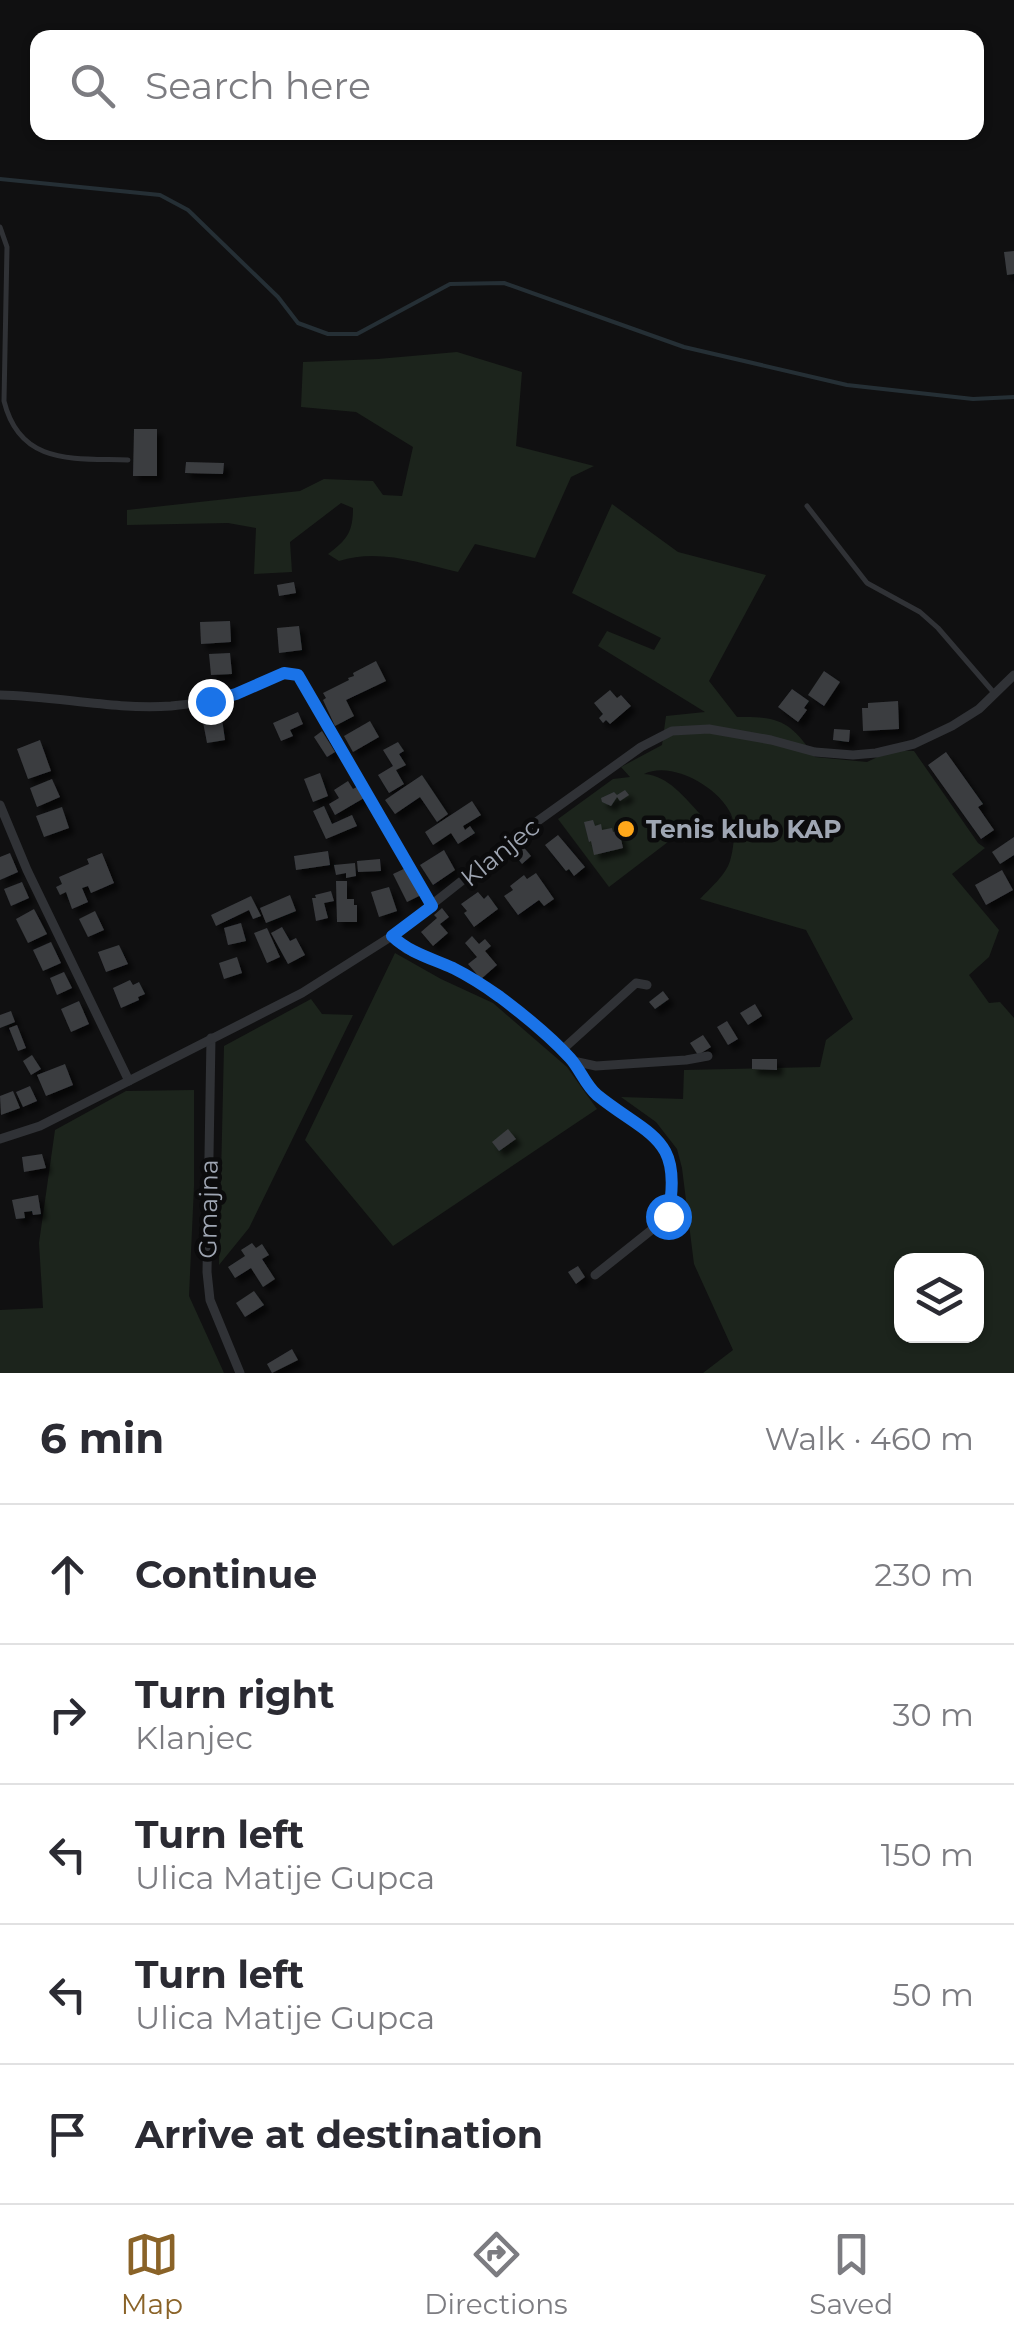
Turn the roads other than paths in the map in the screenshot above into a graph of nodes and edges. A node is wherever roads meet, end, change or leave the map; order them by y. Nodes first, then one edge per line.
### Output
1 (0, 227) edge
2 (128, 460) dead end
3 (807, 506) dead end
4 (1014, 675) edge
5 (995, 694) junction
6 (0, 695) edge
7 (0, 804) edge
8 (432, 906) junction
9 (392, 936) junction
10 (647, 984) dead end
11 (211, 1038) junction
12 (562, 1050) junction
13 (708, 1056) dead end
14 (573, 1061) junction
15 (129, 1081) junction
16 (0, 1139) edge
17 (595, 1275) dead end
18 (240, 1373) edge

1 - 2 lane
3 - 5 lane
4 - 5 street, Klanjec
5 - 8 street, Klanjec
6 - 8 street
7 - 15 street
8 - 9 street, Klanjec
9 - 11 street, Klanjec
9 - 12 street
10 - 12 street
11 - 15 street, Klanjec
11 - 18 street, Gmajna
12 - 14 street
13 - 14 street
14 - 17 street
15 - 16 street, Klanjec

